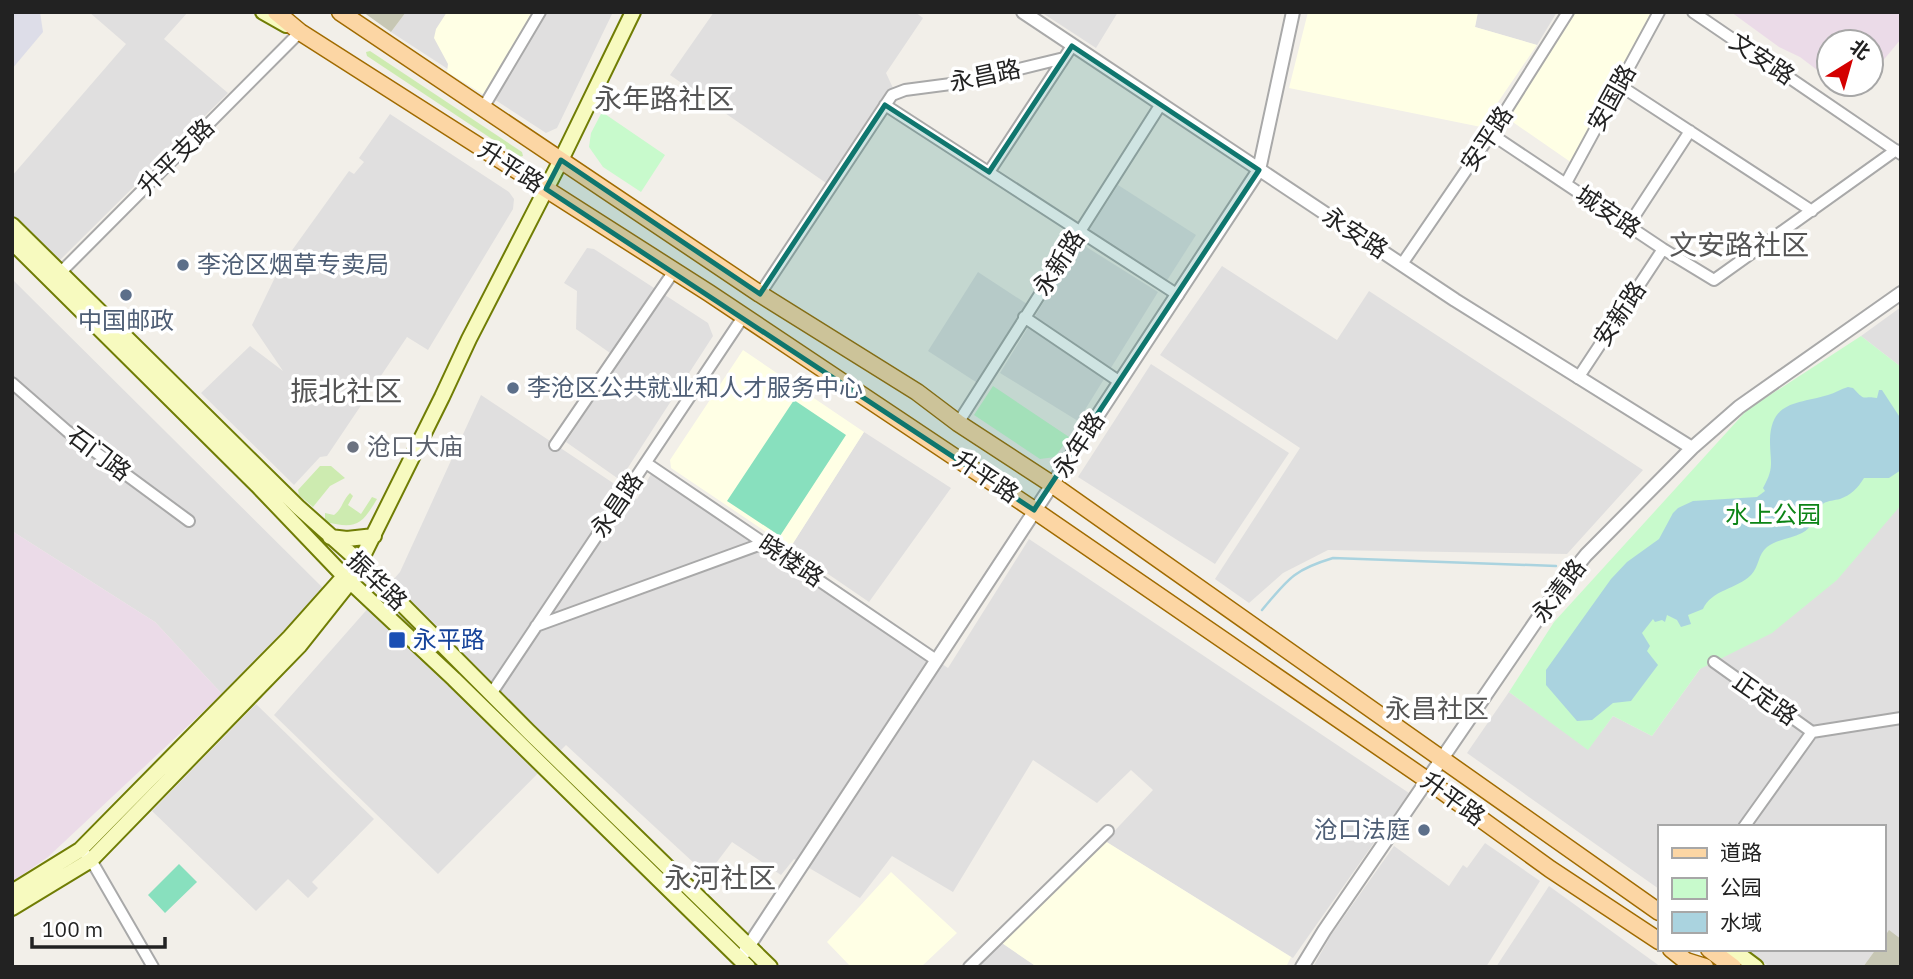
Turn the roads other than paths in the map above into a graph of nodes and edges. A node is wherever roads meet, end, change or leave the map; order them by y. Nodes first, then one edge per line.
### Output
1 (263, 12) edge
2 (276, 12) edge
3 (340, 12) edge
4 (540, 12) edge
5 (633, 12) edge
6 (1023, 12) edge
7 (1293, 12) edge
8 (1568, 12) edge
9 (1659, 12) edge
10 (1693, 12) edge
11 (300, 32) junction
12 (1072, 46) junction
13 (1064, 58) junction
14 (1619, 85) junction
15 (1161, 104) junction
16 (885, 105) junction
17 (483, 108) junction
18 (1690, 131) junction
19 (1491, 134) junction
20 (1898, 152) edge
21 (561, 160) junction
22 (1259, 170) junction
23 (989, 172) junction
24 (1566, 183) junction
25 (546, 189) junction
26 (1812, 211) junction
27 (12, 225) edge
28 (1628, 226) junction
29 (1079, 231) junction
30 (12, 242) edge
31 (1663, 249) junction
32 (1402, 264) junction
33 (674, 271) junction
34 (56, 277) junction
35 (1901, 293) edge
36 (760, 294) junction
37 (1178, 295) junction
38 (743, 317) junction
39 (1024, 317) junction
40 (1578, 378) junction
41 (1121, 382) junction
42 (12, 383) edge
43 (958, 423) junction
44 (555, 444) dead end
45 (1692, 448) junction
46 (646, 463) junction
47 (1053, 485) junction
48 (1034, 510) junction
49 (189, 521) dead end
50 (374, 536) junction
51 (330, 537) junction
52 (764, 544) junction
53 (360, 563) junction
54 (347, 579) junction
55 (536, 626) junction
56 (936, 660) junction
57 (1714, 662) dead end
58 (491, 694) junction
59 (1901, 718) edge
60 (1812, 732) junction
61 (1443, 758) junction
62 (1427, 780) junction
63 (1745, 825) edge
64 (1108, 831) dead end
65 (85, 855) junction
66 (12, 892) edge
67 (12, 908) edge
68 (1658, 911) edge
69 (1658, 940) edge
70 (749, 947) junction
71 (1673, 951) edge
72 (1712, 951) edge
73 (1735, 951) edge
74 (744, 963) edge
75 (1689, 964) edge
76 (153, 967) edge
77 (770, 967) edge
78 (969, 967) edge
79 (1302, 967) edge
80 (1705, 967) edge
81 (1733, 967) edge
82 (1756, 967) edge

1 - 11 main road
2 - 11 main road, 升平路
3 - 17 main road, 升平路
4 - 17 street
5 - 21 main road
6 - 12 street, 永安路
7 - 22 street, 永年路
8 - 19 street, 安平路
9 - 14 street, 安国路
10 - 20 street, 文安路
11 - 25 main road, 升平路
11 - 34 street, 升平支路
12 - 13 street
12 - 15 street, 永安路
13 - 16 street, 永昌路
13 - 23 street
14 - 18 street
14 - 24 street, 安国路
15 - 22 street, 永安路
15 - 29 street, 永新路
16 - 23 street
16 - 36 street, 永昌路
17 - 21 main road, 升平路
18 - 26 street
18 - 28 street
19 - 24 street, 城安路
19 - 32 street, 安平路
20 - 26 street, 城安路
21 - 25 main road
21 - 36 main road, 升平路
22 - 32 street, 永安路
22 - 37 street, 永年路
23 - 29 street
24 - 28 street, 城安路
25 - 33 main road, 升平路
25 - 50 main road
26 - 31 street, 城安路
27 - 34 main road, 振华路
28 - 31 street, 城安路
29 - 37 street
29 - 39 street, 永新路
30 - 34 main road, 振华路
31 - 40 street, 安新路
32 - 40 street, 永安路
33 - 38 main road, 升平路
33 - 44 street
34 - 51 main road, 振华路
34 - 54 main road, 振华路
35 - 45 street, 永清路
36 - 43 main road, 升平路
37 - 41 street, 永年路
38 - 46 street, 永昌路
38 - 48 main road, 升平路
39 - 41 street
39 - 43 street, 永新路
40 - 45 street, 永安路
41 - 47 street, 永年路
42 - 49 street, 石门路
43 - 47 main road, 升平路
45 - 61 street, 永清路
46 - 52 street, 晓楼路
46 - 55 street, 永昌路
47 - 48 street, 永年路
47 - 61 main road, 升平路
48 - 56 street, 永年路
48 - 62 main road, 升平路
50 - 51 main road
50 - 53 main road
51 - 53 main road, 振华路
52 - 55 street
52 - 56 street, 晓楼路
53 - 54 main road
53 - 58 main road, 振华路
54 - 65 main road
54 - 74 main road, 振华路
55 - 58 street, 永昌路
56 - 70 street, 永年路
57 - 60 street, 正定路
58 - 70 main road, 振华路
59 - 60 street, 正定路
60 - 63 street
61 - 62 street, 永清路
61 - 68 main road, 升平路
62 - 69 main road, 升平路
62 - 79 street, 永清路
64 - 78 street
65 - 66 main road
65 - 67 main road
65 - 76 street
70 - 74 street, 永年路
70 - 77 main road, 振华路
71 - 75 main road
72 - 81 main road
73 - 82 main road
75 - 80 main road

